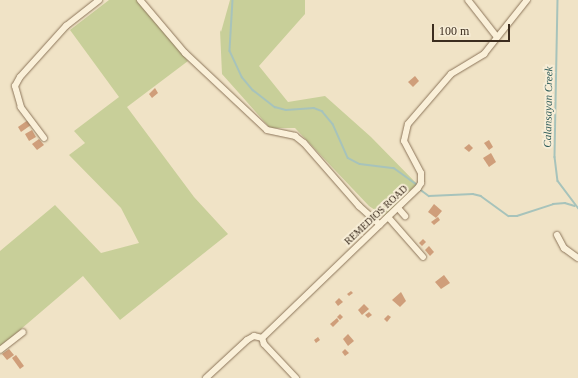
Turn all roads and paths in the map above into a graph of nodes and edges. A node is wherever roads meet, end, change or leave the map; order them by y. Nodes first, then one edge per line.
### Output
1 (99, 0) edge
2 (140, 0) edge
3 (468, 0) edge
4 (526, 0) edge
5 (497, 37) junction
6 (44, 138) dead end
7 (398, 208) junction
8 (405, 216) dead end
9 (388, 217) junction
10 (380, 225) junction
11 (557, 236) dead end
12 (423, 257) dead end
13 (578, 258) edge
14 (23, 332) dead end
15 (262, 338) junction
16 (0, 350) edge
17 (206, 378) edge
18 (296, 378) edge

1 - 6 street
2 - 10 street
3 - 5 street
4 - 5 street, REMEDIOS ROAD
5 - 7 street, REMEDIOS ROAD
7 - 8 street
7 - 9 street, REMEDIOS ROAD
9 - 10 street, REMEDIOS ROAD
9 - 12 street
10 - 15 street, REMEDIOS ROAD
11 - 13 street
14 - 16 street
15 - 17 street
15 - 18 street

